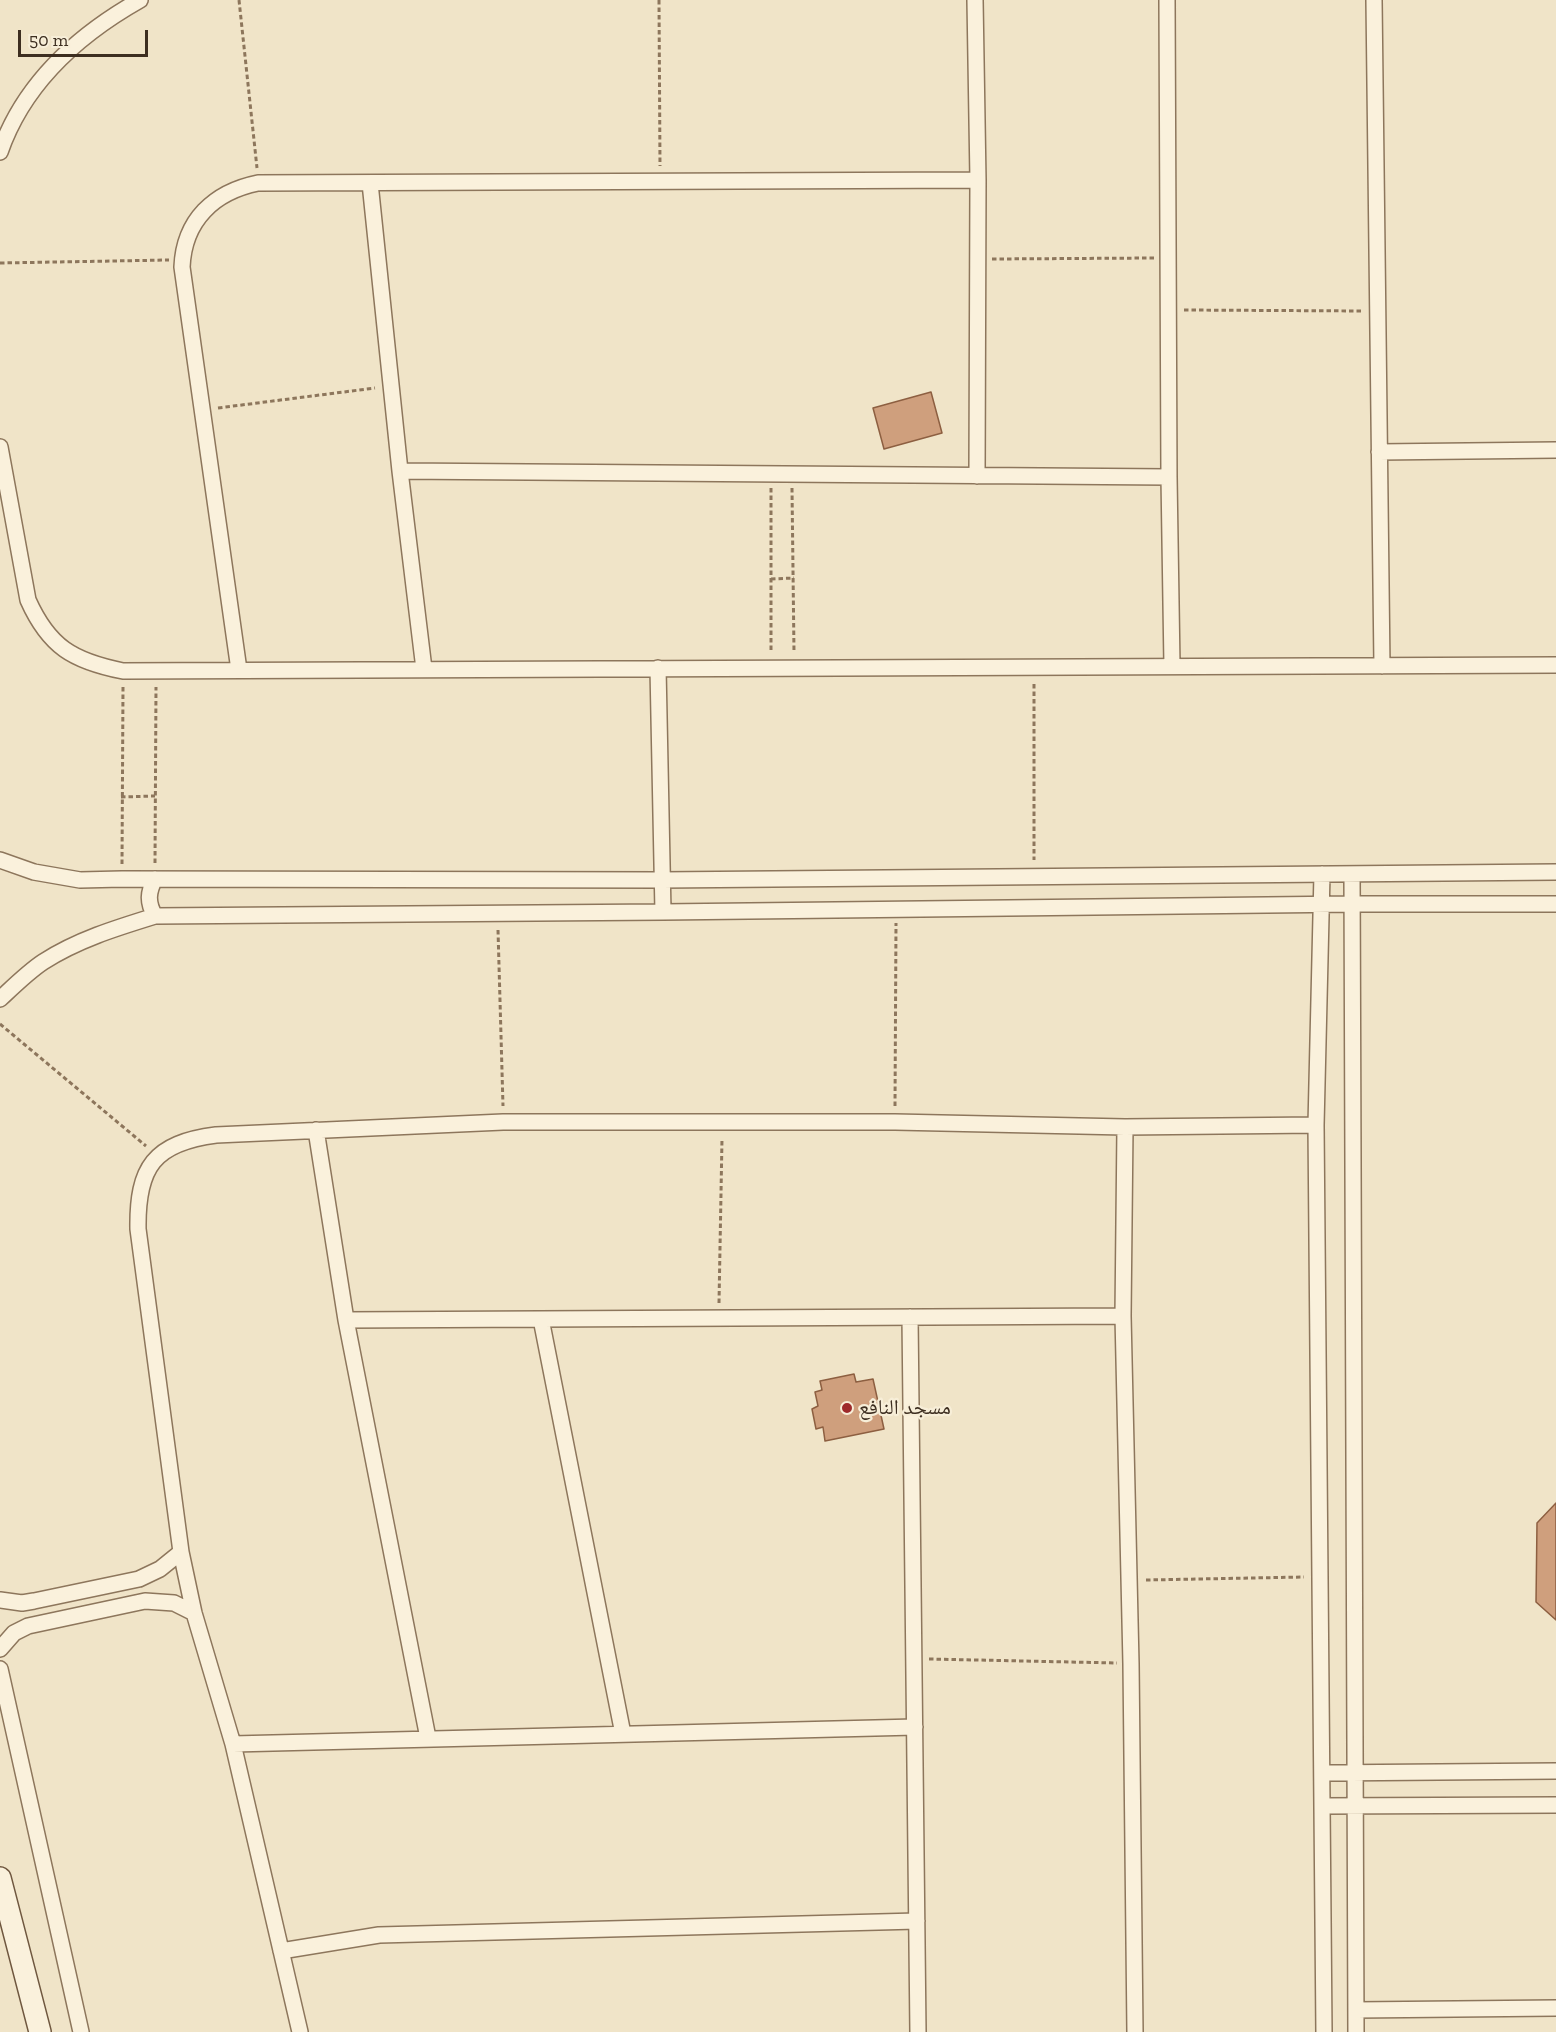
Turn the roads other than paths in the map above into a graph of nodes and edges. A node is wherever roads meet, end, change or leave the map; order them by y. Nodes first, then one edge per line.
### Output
1 (140, 0) edge
2 (975, 0) edge
3 (1167, 0) edge
4 (1374, 0) edge
5 (0, 152) edge
6 (978, 180) junction
7 (369, 183) junction
8 (0, 447) edge
9 (1556, 450) edge
10 (1379, 452) junction
11 (400, 471) junction
12 (977, 476) junction
13 (1169, 477) junction
14 (1556, 665) edge
15 (1172, 666) junction
16 (1382, 666) junction
17 (658, 668) junction
18 (424, 669) junction
19 (239, 670) junction
20 (0, 860) edge
21 (1556, 872) edge
22 (1322, 874) junction
23 (1352, 874) junction
24 (155, 879) junction
25 (662, 880) junction
26 (1353, 904) junction
27 (1556, 904) edge
28 (1322, 905) junction
29 (663, 912) junction
30 (155, 916) junction
31 (0, 999) edge
32 (1316, 1125) junction
33 (1125, 1127) junction
34 (316, 1130) junction
35 (1123, 1316) junction
36 (910, 1317) junction
37 (541, 1319) junction
38 (346, 1320) junction
39 (181, 1552) junction
40 (0, 1600) edge
41 (194, 1612) junction
42 (0, 1649) edge
43 (0, 1669) edge
44 (915, 1727) junction
45 (623, 1734) junction
46 (428, 1738) junction
47 (233, 1744) junction
48 (1556, 1771) edge
49 (1322, 1773) junction
50 (1355, 1773) junction
51 (1556, 1805) edge
52 (1323, 1806) junction
53 (1356, 1806) junction
54 (0, 1878) edge
55 (917, 1921) junction
56 (281, 1951) junction
57 (1556, 2008) edge
58 (1356, 2010) junction
59 (40, 2032) edge
60 (81, 2032) edge
61 (300, 2032) edge
62 (918, 2032) edge
63 (1135, 2032) edge
64 (1324, 2032) edge
65 (1356, 2032) edge

1 - 5 street
2 - 6 street
3 - 13 street
4 - 10 street
6 - 7 street
6 - 12 street
7 - 11 street
7 - 19 street
8 - 19 street
9 - 10 street
10 - 16 street
11 - 12 street
11 - 18 street
12 - 13 street
13 - 15 street
14 - 16 street
15 - 16 street
15 - 17 street
17 - 18 street
17 - 25 street
18 - 19 street
20 - 24 street
21 - 23 street
22 - 23 street
22 - 25 street
22 - 28 street
23 - 26 street
24 - 25 street
24 - 30 street
25 - 29 street
26 - 27 street
26 - 28 street
26 - 50 street
28 - 29 street
28 - 32 street
29 - 30 street
30 - 31 street
32 - 33 street
32 - 49 street
33 - 34 street
33 - 35 street
34 - 38 street
34 - 39 street
35 - 36 street
35 - 63 street
36 - 37 street
36 - 44 street
37 - 38 street
37 - 45 street
38 - 46 street
39 - 40 street
39 - 41 street
41 - 42 street
41 - 47 street
43 - 60 street
44 - 45 street
44 - 55 street
45 - 46 street
46 - 47 street
47 - 56 street
48 - 50 street
49 - 50 street
49 - 52 street
50 - 53 street
51 - 53 street
52 - 53 street
52 - 64 street
53 - 58 street
54 - 59 street
55 - 56 street
55 - 62 street
56 - 61 street
57 - 58 street
58 - 65 street

